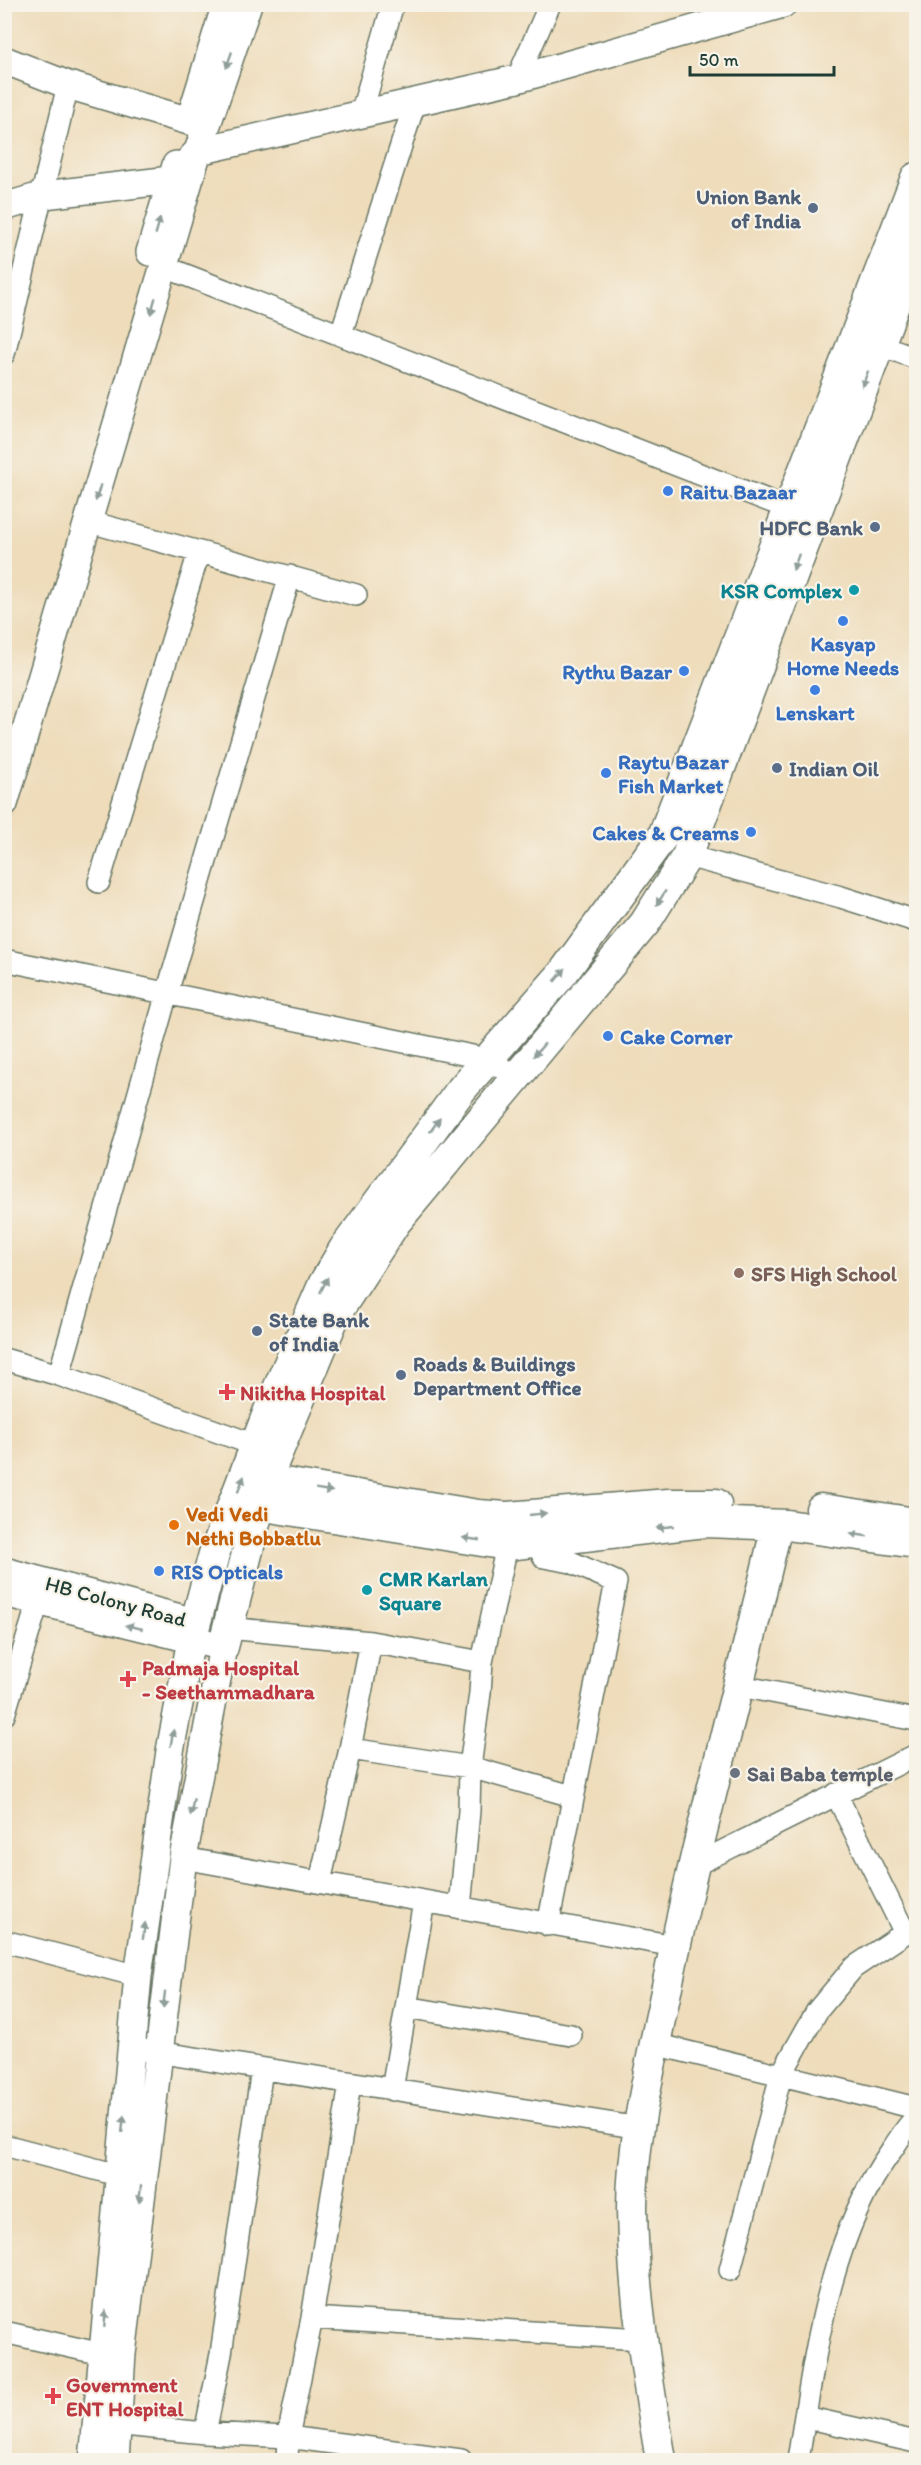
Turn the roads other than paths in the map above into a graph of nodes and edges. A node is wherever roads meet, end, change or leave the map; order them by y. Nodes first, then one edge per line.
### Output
1 (226, 4) edge
2 (248, 4) edge
3 (393, 4) edge
4 (550, 4) edge
5 (783, 4) edge
6 (4, 60) edge
7 (517, 79) junction
8 (68, 85) junction
9 (415, 102) junction
10 (361, 114) junction
11 (189, 122) junction
12 (198, 151) junction
13 (916, 178) edge
14 (171, 180) junction
15 (44, 195) junction
16 (4, 207) edge
17 (916, 247) edge
18 (165, 267) junction
19 (341, 334) junction
20 (867, 340) junction
21 (4, 354) edge
22 (916, 358) edge
23 (790, 509) junction
24 (90, 522) junction
25 (198, 552) junction
26 (290, 576) junction
27 (356, 595) dead end
28 (4, 745) edge
29 (4, 804) edge
30 (687, 856) junction
31 (99, 882) dead end
32 (916, 921) edge
33 (4, 960) edge
34 (166, 993) junction
35 (487, 1059) junction
36 (516, 1076) junction
37 (4, 1359) edge
38 (59, 1375) junction
39 (255, 1446) junction
40 (262, 1493) junction
41 (779, 1515) junction
42 (916, 1523) edge
43 (516, 1534) junction
44 (916, 1544) edge
45 (4, 1571) edge
46 (4, 1593) edge
47 (38, 1602) junction
48 (194, 1631) junction
49 (226, 1638) junction
50 (371, 1642) junction
51 (482, 1662) junction
52 (740, 1686) junction
53 (4, 1715) edge
54 (916, 1720) edge
55 (350, 1749) junction
56 (916, 1755) edge
57 (470, 1767) junction
58 (836, 1794) junction
59 (572, 1796) junction
60 (183, 1858) junction
61 (693, 1866) junction
62 (320, 1882) junction
63 (424, 1901) junction
64 (460, 1908) junction
65 (548, 1925) junction
66 (911, 1932) edge
67 (4, 1941) edge
68 (675, 1946) junction
69 (138, 1976) junction
70 (406, 2007) junction
71 (571, 2036) dead end
72 (655, 2044) junction
73 (131, 2048) junction
74 (158, 2052) junction
75 (262, 2069) junction
76 (781, 2075) junction
77 (350, 2084) junction
78 (392, 2090) junction
79 (916, 2108) edge
80 (916, 2118) edge
81 (640, 2128) junction
82 (4, 2145) edge
83 (118, 2175) junction
84 (730, 2270) dead end
85 (312, 2318) junction
86 (4, 2332) edge
87 (641, 2339) junction
88 (112, 2354) junction
89 (805, 2417) junction
90 (108, 2423) junction
91 (205, 2433) junction
92 (288, 2437) junction
93 (916, 2442) edge
94 (93, 2460) edge
95 (115, 2460) edge
96 (287, 2460) edge
97 (461, 2460) edge
98 (661, 2460) edge
99 (798, 2460) edge

1 - 11 street
2 -> 12 street
3 - 10 street
4 - 7 street
5 - 7 street
6 - 8 street
7 - 9 street
8 - 11 street
8 - 15 street
9 - 10 street
9 - 19 street
10 - 12 street
11 - 14 street
12 - 14 street
12 - 18 street
13 - 20 main road
14 - 15 street
28 -> 14 street
15 - 16 street
15 - 21 street
17 - 20 main road
18 - 19 street
18 -> 24 street
19 - 23 street
20 - 22 street
20 - 23 main road
20 -> 30 main road
35 -> 23 main road
24 - 25 street
24 - 29 street
25 - 26 street
25 - 31 street
26 - 27 street
26 - 34 street
30 - 32 street
30 -> 36 main road
33 - 34 street
34 - 35 street
34 - 38 street
35 - 36 street
39 -> 35 main road
36 - 40 main road
37 - 38 street
38 - 39 street
48 -> 39 main road
40 - 43 main road
40 - 49 main road
41 - 42 main road
41 - 43 main road
44 -> 41 main road
41 - 52 main road
43 - 51 street
43 - 59 street
45 - 48 street, HB Colony Road
46 - 47 street
48 -> 47 street
47 - 53 street
48 - 49 street, HB Colony Road
69 -> 48 street
49 - 50 street
49 -> 60 street
50 - 51 street
50 - 55 street
51 - 57 street
52 - 54 street
52 - 61 main road
55 - 57 street
55 - 62 street
56 - 58 street
57 - 59 street
57 - 64 street
58 - 61 street
58 - 66 street
59 - 65 street
60 - 62 street
60 -> 74 street
61 - 68 main road
62 - 63 street
63 - 64 street
63 - 70 street
64 - 65 street
65 - 68 street
66 - 76 street
67 - 69 street
68 - 72 main road
69 - 73 street
70 - 71 street
70 - 78 street
72 - 76 street
72 - 81 main road
73 - 74 street
83 -> 73 street
74 - 75 street
74 -> 88 street
75 - 77 street
75 - 91 street
76 - 79 street
76 - 84 street
77 - 78 street
77 - 85 street
78 - 81 street
80 - 89 street
81 - 87 main road
82 - 83 street
88 -> 83 street
85 - 87 street
85 - 92 street
86 - 88 street
87 - 98 main road
88 - 90 street
89 - 93 street
89 - 99 street
90 - 91 street
90 - 94 street
90 - 95 street
91 - 92 street
92 - 96 street
92 - 97 street

